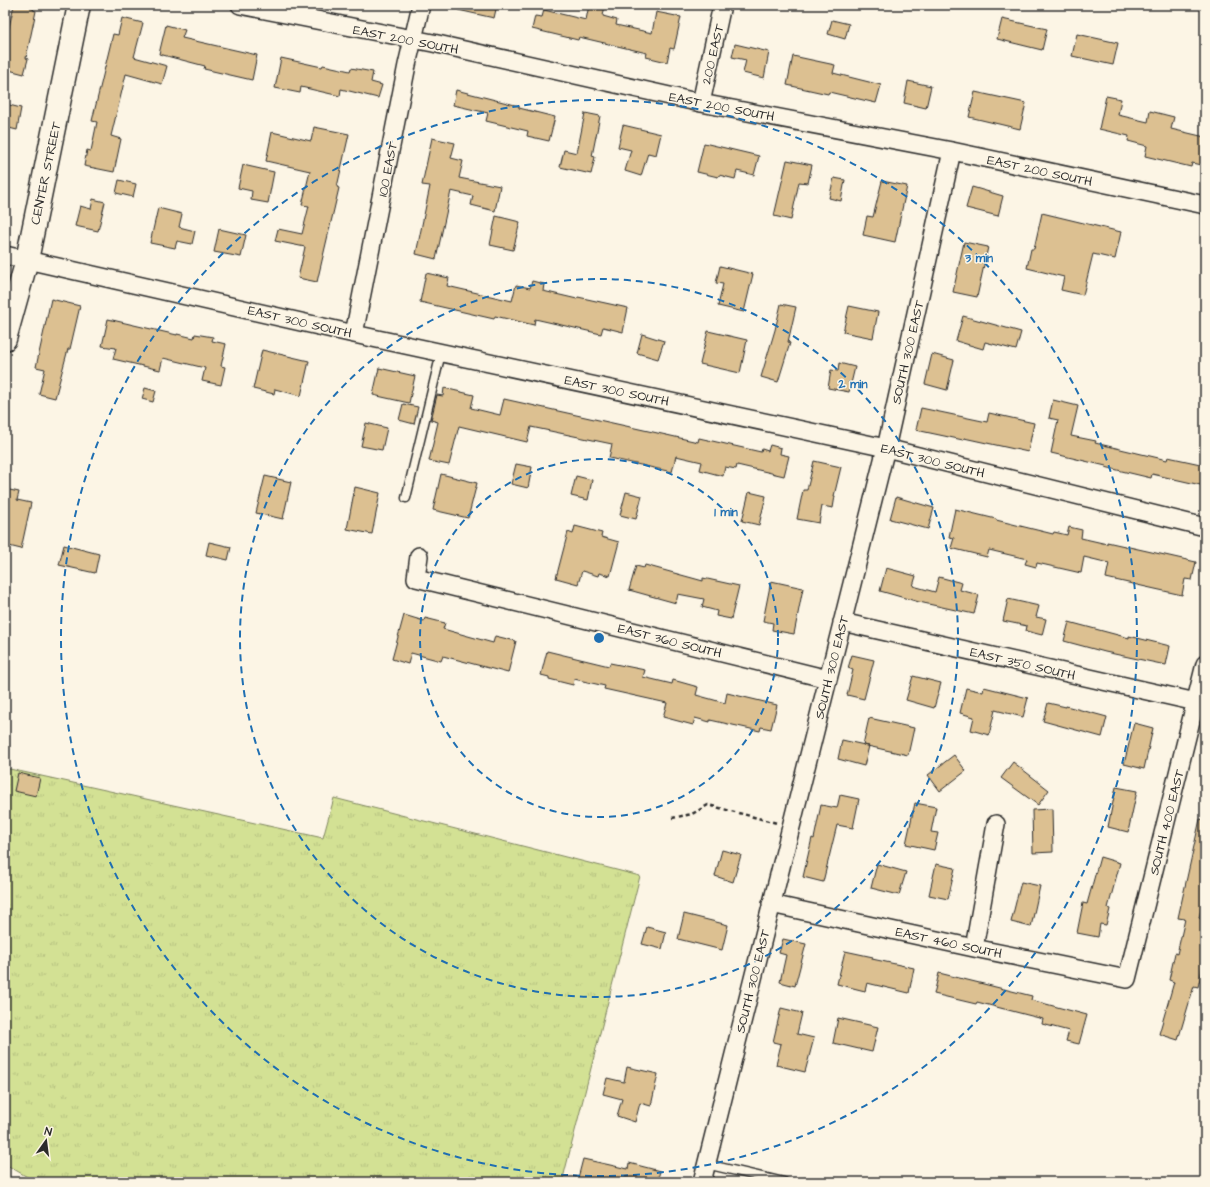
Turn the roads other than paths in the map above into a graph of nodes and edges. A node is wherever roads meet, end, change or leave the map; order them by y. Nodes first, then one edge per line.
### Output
1 (79, 5) edge
2 (240, 5) edge
3 (420, 5) edge
4 (722, 5) edge
5 (413, 40) junction
6 (701, 103) junction
7 (952, 150) junction
8 (1205, 205) edge
9 (5, 255) edge
10 (27, 260) junction
11 (354, 334) junction
12 (5, 339) edge
13 (441, 352) junction
14 (886, 448) junction
15 (406, 498) dead end
16 (1205, 527) edge
17 (419, 556) dead end
18 (842, 622) junction
19 (1205, 664) edge
20 (828, 679) junction
21 (1200, 702) edge
22 (996, 824) dead end
23 (771, 904) junction
24 (974, 948) junction
25 (1127, 979) joint
26 (706, 1164) junction
27 (702, 1182) edge
28 (784, 1182) edge

1 - 10 street, CENTER STREET
2 - 5 street, EAST 200 SOUTH
3 - 5 street, 100 EAST
4 - 6 street, 200 EAST
5 - 6 street, EAST 200 SOUTH
5 - 11 street, 100 EAST
6 - 7 street, EAST 200 SOUTH
7 - 8 street, EAST 200 SOUTH
7 - 14 street, SOUTH 300 EAST
9 - 10 street, EAST 300 SOUTH
10 - 11 street, EAST 300 SOUTH
10 - 12 street, CENTER STREET
11 - 13 street, EAST 300 SOUTH
13 - 14 street, EAST 300 SOUTH
13 - 15 lane
14 - 16 street, EAST 300 SOUTH
14 - 18 street, SOUTH 300 EAST
17 - 20 street, EAST 360 SOUTH
18 - 20 street, SOUTH 300 EAST
18 - 21 street, EAST 350 SOUTH
19 - 21 street, SOUTH 400 EAST
20 - 23 street, SOUTH 300 EAST
21 - 25 street, SOUTH 400 EAST
22 - 24 street
23 - 24 street, EAST 460 SOUTH
23 - 26 street, SOUTH 300 EAST
24 - 25 street, EAST 460 SOUTH
26 - 27 street, SOUTH 300 EAST
26 - 28 lane

